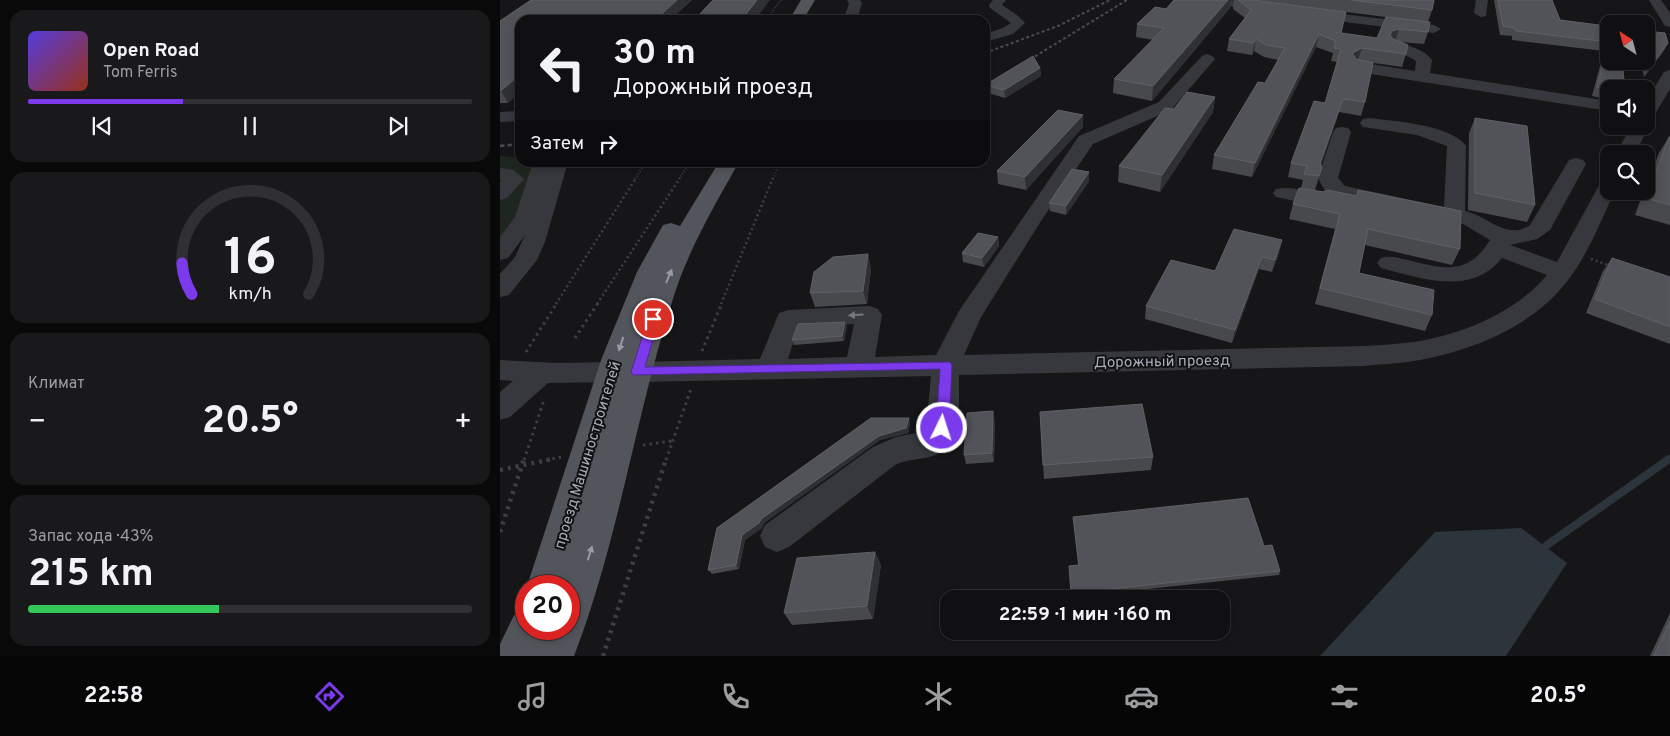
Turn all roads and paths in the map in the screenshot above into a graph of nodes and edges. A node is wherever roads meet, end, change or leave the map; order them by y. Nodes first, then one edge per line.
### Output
1 (781, 0) edge
2 (808, 0) edge
3 (818, 0) edge
4 (852, 0) edge
5 (1000, 0) edge
6 (1225, 0) edge
7 (1655, 0) edge
8 (770, 15) edge
9 (799, 15) edge
10 (810, 15) edge
11 (852, 15) edge
12 (1013, 17) junction
13 (1670, 23) edge
14 (990, 24) edge
15 (1434, 29) dead end
16 (990, 36) edge
17 (1396, 47) edge
18 (1207, 59) dead end
19 (1358, 68) edge
20 (1422, 76) junction
21 (1669, 79) edge
22 (1655, 101) edge
23 (1600, 105) edge
24 (515, 116) edge
25 (500, 117) edge
26 (1369, 123) dead end
27 (1342, 132) dead end
28 (500, 156) edge
29 (515, 158) edge
30 (1576, 164) dead end
31 (540, 167) edge
32 (556, 167) edge
33 (643, 167) edge
34 (687, 167) edge
35 (704, 167) edge
36 (726, 167) edge
37 (778, 167) edge
38 (500, 174) edge
39 (1338, 191) junction
40 (1283, 193) dead end
41 (500, 194) edge
42 (1606, 200) edge
43 (1454, 215) junction
44 (507, 235) edge
45 (1501, 244) junction
46 (500, 253) edge
47 (1389, 263) dead end
48 (1567, 263) junction
49 (1614, 267) edge
50 (500, 289) edge
51 (575, 338) dead end
52 (699, 359) dead end
53 (946, 365) junction
54 (859, 367) junction
55 (770, 370) junction
56 (625, 372) junction
57 (525, 378) edge
58 (691, 392) dead end
59 (500, 409) edge
60 (672, 441) junction
61 (633, 446) dead end
62 (564, 457) dead end
63 (524, 464) junction
64 (500, 470) edge
65 (500, 532) edge
66 (777, 536) dead end
67 (550, 575) edge
68 (580, 583) edge
69 (523, 640) edge
70 (560, 640) edge
71 (516, 656) edge
72 (553, 656) edge
73 (603, 656) edge

1 - 8 path
2 - 9 main road
3 - 10 main road
4 - 11 street
5 - 12 street
6 - 15 street
7 - 13 street
12 - 14 street
12 - 16 street
17 - 20 street
18 - 53 street
19 - 20 street
20 - 23 street
21 - 22 street
24 - 25 street
26 - 43 street
27 - 39 street
28 - 29 street
30 - 45 street
31 - 44 street
32 - 50 street
33 - 57 path
34 - 51 path
35 -> 56 main road, проезд Машиностроителей
56 -> 36 main road, проезд Машиностроителей
37 - 52 path
38 - 41 street
39 - 40 street
39 - 43 street
42 - 48 street, Дорожный проезд
43 - 45 street
44 - 46 street
45 - 47 street
45 - 48 street
48 - 49 path
48 - 53 street, Дорожный проезд
53 - 54 street, Дорожный проезд
53 - 66 street
54 - 55 street, Дорожный проезд
54 -> 55 street
55 - 56 street, Дорожный проезд
56 - 57 street, Дорожный проезд
56 - 67 main road, проезд Машиностроителей
68 -> 56 main road, проезд Машиностроителей
57 - 59 street
57 - 63 path
58 - 60 path
60 - 61 path
60 - 73 path
62 - 63 path
63 - 64 path
63 - 65 path
69 - 71 main road
70 - 72 main road

